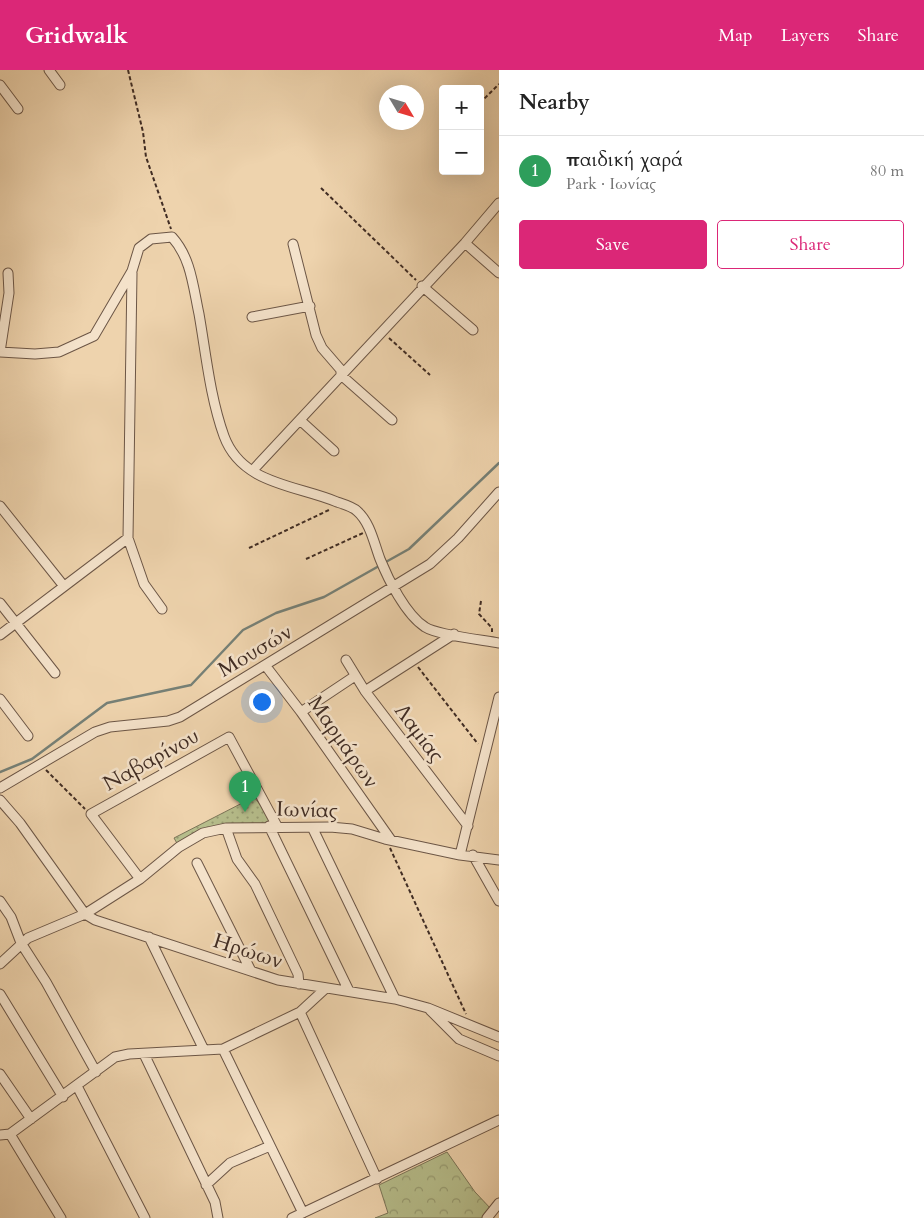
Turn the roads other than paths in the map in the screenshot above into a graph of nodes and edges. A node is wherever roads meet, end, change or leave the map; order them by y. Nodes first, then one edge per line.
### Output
1 (49, 70) edge
2 (0, 85) edge
3 (60, 85) dead end
4 (18, 110) dead end
5 (499, 203) edge
6 (465, 243) junction
7 (293, 244) dead end
8 (132, 271) junction
9 (8, 273) dead end
10 (499, 273) edge
11 (422, 286) junction
12 (310, 306) junction
13 (252, 317) dead end
14 (473, 330) dead end
15 (0, 352) edge
16 (341, 375) junction
17 (392, 420) dead end
18 (300, 421) junction
19 (334, 451) dead end
20 (253, 470) junction
21 (499, 492) edge
22 (0, 506) edge
23 (128, 538) junction
24 (63, 585) junction
25 (392, 588) junction
26 (0, 603) edge
27 (162, 609) dead end
28 (16, 622) junction
29 (454, 634) junction
30 (0, 635) edge
31 (496, 643) edge
32 (346, 660) dead end
33 (265, 665) junction
34 (55, 673) dead end
35 (355, 676) junction
36 (365, 691) junction
37 (499, 697) edge
38 (0, 699) edge
39 (301, 712) junction
40 (28, 736) dead end
41 (0, 788) edge
42 (0, 800) edge
43 (273, 826) junction
44 (468, 826) junction
45 (226, 828) junction
46 (313, 829) junction
47 (388, 840) junction
48 (464, 842) junction
49 (460, 855) junction
50 (474, 856) junction
51 (499, 860) edge
52 (197, 863) dead end
53 (140, 879) junction
54 (499, 901) edge
55 (0, 902) edge
56 (85, 914) junction
57 (148, 937) junction
58 (21, 943) junction
59 (0, 964) edge
60 (250, 971) junction
61 (299, 984) junction
62 (326, 988) junction
63 (349, 992) junction
64 (0, 994) edge
65 (395, 999) junction
66 (428, 1008) junction
67 (300, 1012) junction
68 (499, 1037) edge
69 (223, 1049) junction
70 (204, 1050) junction
71 (144, 1054) junction
72 (499, 1056) edge
73 (96, 1072) junction
74 (0, 1074) edge
75 (77, 1086) junction
76 (63, 1097) junction
77 (31, 1119) junction
78 (499, 1120) edge
79 (10, 1134) junction
80 (0, 1135) edge
81 (270, 1146) junction
82 (376, 1179) junction
83 (206, 1185) junction
84 (499, 1202) edge
85 (303, 1213) junction
86 (61, 1218) edge
87 (145, 1218) edge
88 (218, 1218) edge
89 (292, 1218) edge
90 (487, 1218) edge

1 - 3 street
2 - 4 street
5 - 6 street
6 - 10 street
6 - 11 street
7 - 12 street
8 - 15 street
8 - 20 street
8 - 23 street
9 - 15 street
11 - 14 street
11 - 16 street
12 - 13 street
12 - 16 street
16 - 17 street
16 - 18 street
18 - 19 street
18 - 20 street
20 - 25 street
21 - 25 street, Μουσών
22 - 24 street
23 - 24 street
23 - 27 street
24 - 28 street
25 - 29 street
25 - 33 street, Μουσών
26 - 28 street
28 - 30 street
28 - 34 street
29 - 31 street
29 - 36 street
32 - 35 street, Λαμίας
33 - 39 street, Μαρμάρων
33 - 41 street, Μουσών
35 - 36 street, Λαμίας
35 - 39 street
36 - 44 street, Λαμίας
37 - 44 street
38 - 40 street
39 - 47 street, Μαρμάρων
42 - 56 street
43 - 45 street, Ιωνίας
43 - 46 street, Ιωνίας
43 - 53 street, Ναβαρίνου
43 - 63 street
44 - 48 street
45 - 53 street, Ιωνίας
45 - 61 street
46 - 47 street, Ιωνίας
46 - 65 street
47 - 49 street, Ιωνίας
48 - 49 street
48 - 50 street
49 - 50 street, Ιωνίας
50 - 51 street, Ιωνίας
50 - 54 street
52 - 60 street
53 - 56 street, Ιωνίας
55 - 58 street
56 - 57 street, Ηρώων
56 - 58 street
57 - 60 street, Ηρώων
57 - 70 street
58 - 59 street
58 - 73 street
60 - 61 street, Ηρώων
61 - 62 street, Ηρώων
62 - 63 street, Ηρώων
62 - 67 street
63 - 65 street, Ηρώων
64 - 76 street
65 - 66 street, Ηρώων
66 - 68 street, Ηρώων
66 - 72 street
67 - 69 street
67 - 82 street
69 - 70 street
69 - 81 street
70 - 71 street
71 - 73 street
71 - 83 street
73 - 75 street
74 - 77 street
75 - 76 street
75 - 87 street
76 - 77 street
77 - 79 street
78 - 82 street
79 - 80 street
79 - 86 street
81 - 83 street
81 - 85 street
82 - 85 street
83 - 88 street
84 - 90 street
85 - 89 street

